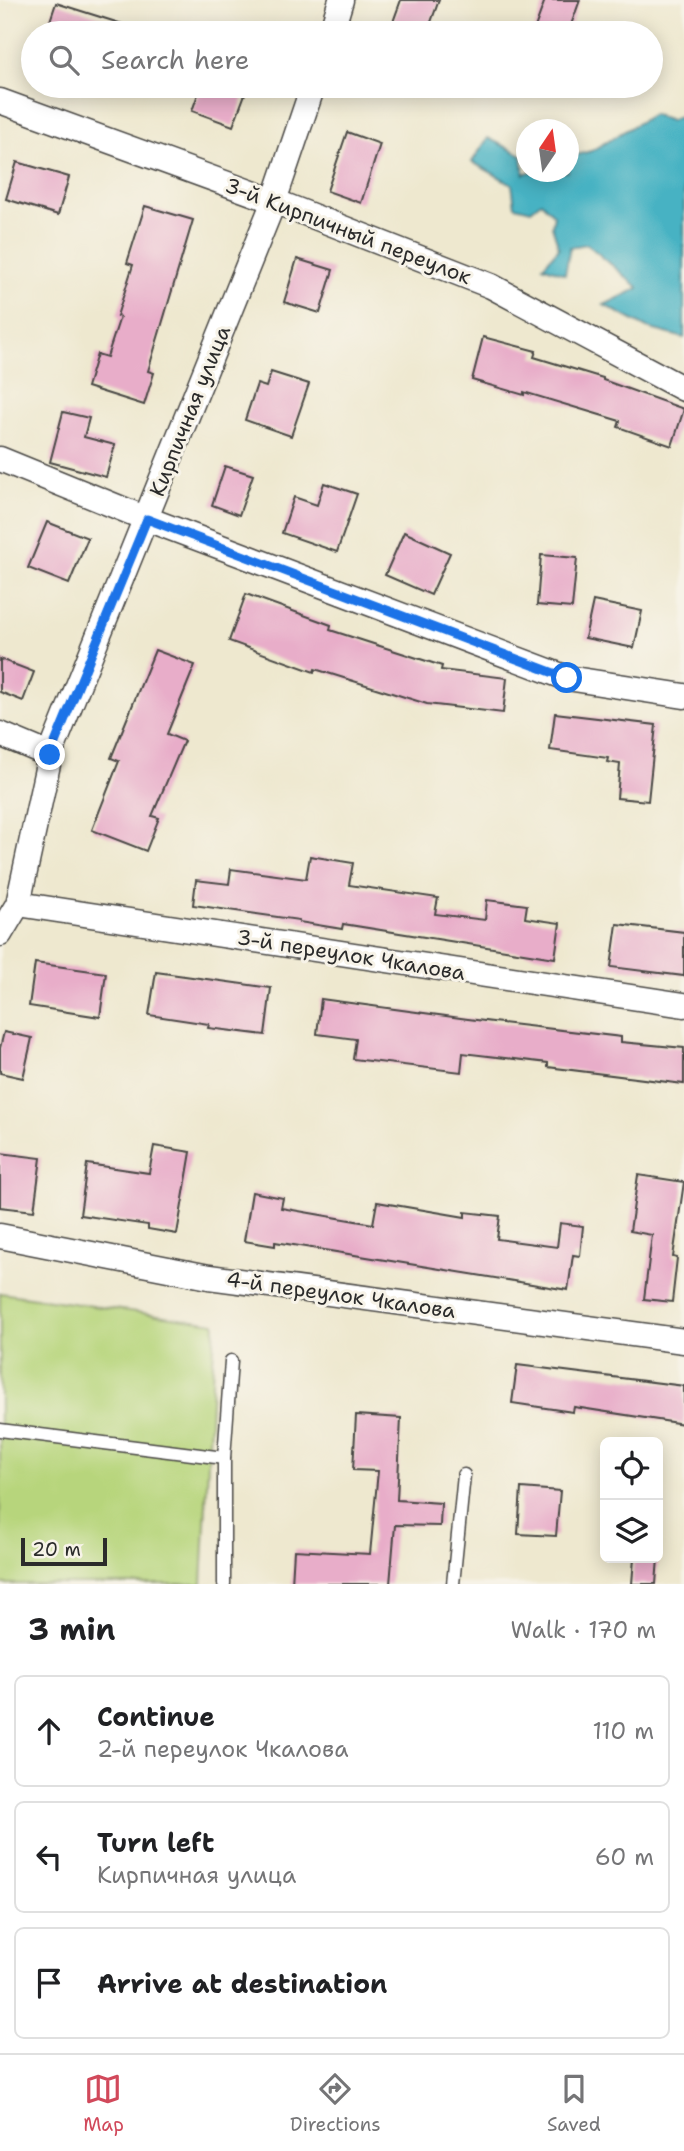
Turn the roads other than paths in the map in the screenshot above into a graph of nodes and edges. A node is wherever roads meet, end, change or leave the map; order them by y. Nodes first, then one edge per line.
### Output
1 (341, 0) edge
2 (335, 21) edge
3 (309, 98) edge
4 (0, 101) edge
5 (274, 201) junction
6 (684, 389) edge
7 (0, 459) edge
8 (147, 519) junction
9 (684, 696) edge
10 (0, 734) edge
11 (50, 755) junction
12 (18, 904) junction
13 (0, 934) edge
14 (684, 1005) edge
15 (0, 1236) edge
16 (684, 1341) edge
17 (231, 1361) dead end
18 (0, 1430) edge
19 (224, 1458) junction
20 (464, 1475) dead end
21 (224, 1584) edge
22 (453, 1584) edge

1 - 2 street
3 - 5 street, Кирпичная улица
4 - 5 street, 3-й Кирпичный переулок
5 - 6 street, 3-й Кирпичный переулок
5 - 8 street, Кирпичная улица
7 - 8 street
8 - 9 street
8 - 11 street, Кирпичная улица
10 - 11 street
11 - 12 street, Кирпичная улица
12 - 13 street, Кирпичная улица
12 - 14 street, 3-й переулок Чкалова
15 - 16 street, 4-й переулок Чкалова
17 - 19 lane
18 - 19 lane
19 - 21 lane
20 - 22 lane

